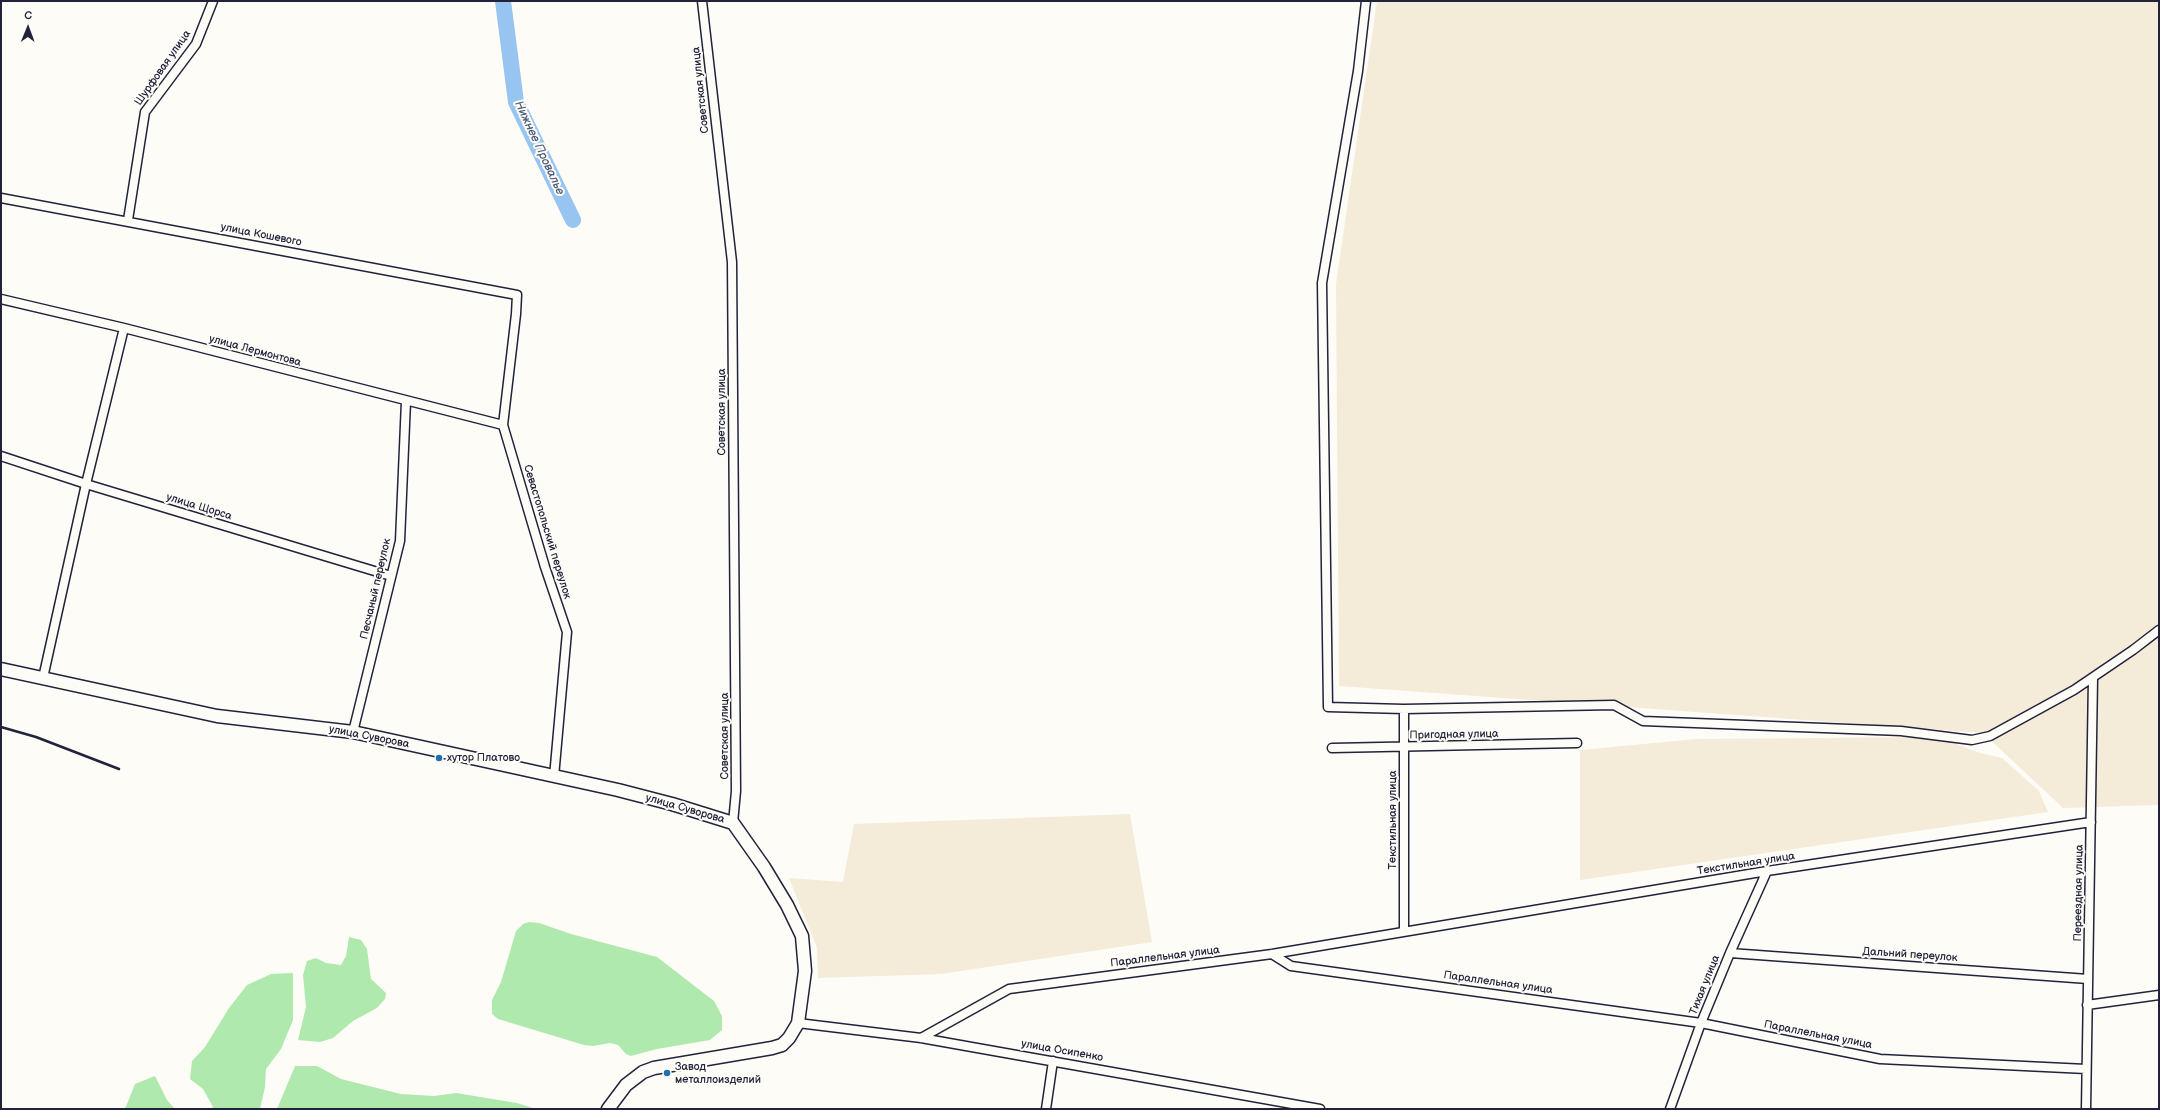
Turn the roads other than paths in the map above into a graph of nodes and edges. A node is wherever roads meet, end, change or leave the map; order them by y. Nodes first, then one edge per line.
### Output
1 (213, 1) edge
2 (702, 1) edge
3 (1366, 1) edge
4 (1, 198) edge
5 (128, 220) junction
6 (517, 295) joint
7 (1, 300) edge
8 (124, 328) junction
9 (406, 401) junction
10 (503, 425) junction
11 (1, 456) edge
12 (86, 484) junction
13 (391, 576) junction
14 (2159, 630) edge
15 (1, 669) edge
16 (43, 678) junction
17 (2093, 678) junction
18 (1404, 709) junction
19 (353, 732) junction
20 (1577, 743) dead end
21 (1403, 747) junction
22 (1332, 748) dead end
23 (554, 777) junction
24 (2091, 822) junction
25 (733, 823) junction
26 (1767, 871) junction
27 (1404, 931) junction
28 (1730, 953) junction
29 (1272, 954) junction
30 (2088, 979) junction
31 (2159, 995) edge
32 (2088, 1004) junction
33 (798, 1023) junction
34 (1701, 1023) junction
35 (921, 1038) junction
36 (1053, 1061) junction
37 (2086, 1068) junction
38 (608, 1109) edge
39 (1046, 1109) edge
40 (1320, 1109) edge
41 (1670, 1109) edge
42 (2086, 1109) edge

1 - 5 street, Шурфовая улица
2 - 25 street, Советская улица
3 - 18 street
4 - 5 street, улица Кошевого
5 - 6 street, улица Кошевого
6 - 10 street, Севастопольский переулок
7 - 8 street, улица Лермонтова
8 - 9 street, улица Лермонтова
8 - 12 street
9 - 10 street, улица Лермонтова
9 - 13 street, Песчаный переулок
10 - 23 street, Севастопольский переулок
11 - 12 street, улица Щорса
12 - 13 street, улица Щорса
12 - 16 street
13 - 19 street, Песчаный переулок
14 - 17 street
15 - 16 street, улица Суворова
16 - 19 street, улица Суворова
17 - 18 street
17 - 24 street, Переездная улица
18 - 21 street, Текстильная улица
19 - 23 street, улица Суворова
20 - 21 street, Пригодная улица
21 - 22 street, Пригодная улица
21 - 27 street, Текстильная улица
23 - 25 street, улица Суворова
24 - 26 street, Текстильная улица
24 - 30 street, Переездная улица
25 - 33 street
26 - 27 street, Текстильная улица
26 - 28 street, Тихая улица
27 - 29 street, Текстильная улица
28 - 30 street, Дальний переулок
28 - 34 street, Тихая улица
29 - 34 street, Параллельная улица
29 - 35 street, Параллельная улица
30 - 32 street, Переездная улица
31 - 32 street
32 - 37 street, Переездная улица
33 - 35 street, улица Осипенко
33 - 38 street
34 - 37 street, Параллельная улица
34 - 41 street, Тихая улица
35 - 36 street, улица Осипенко
36 - 39 street
36 - 40 street, улица Осипенко
37 - 42 street, Переездная улица

